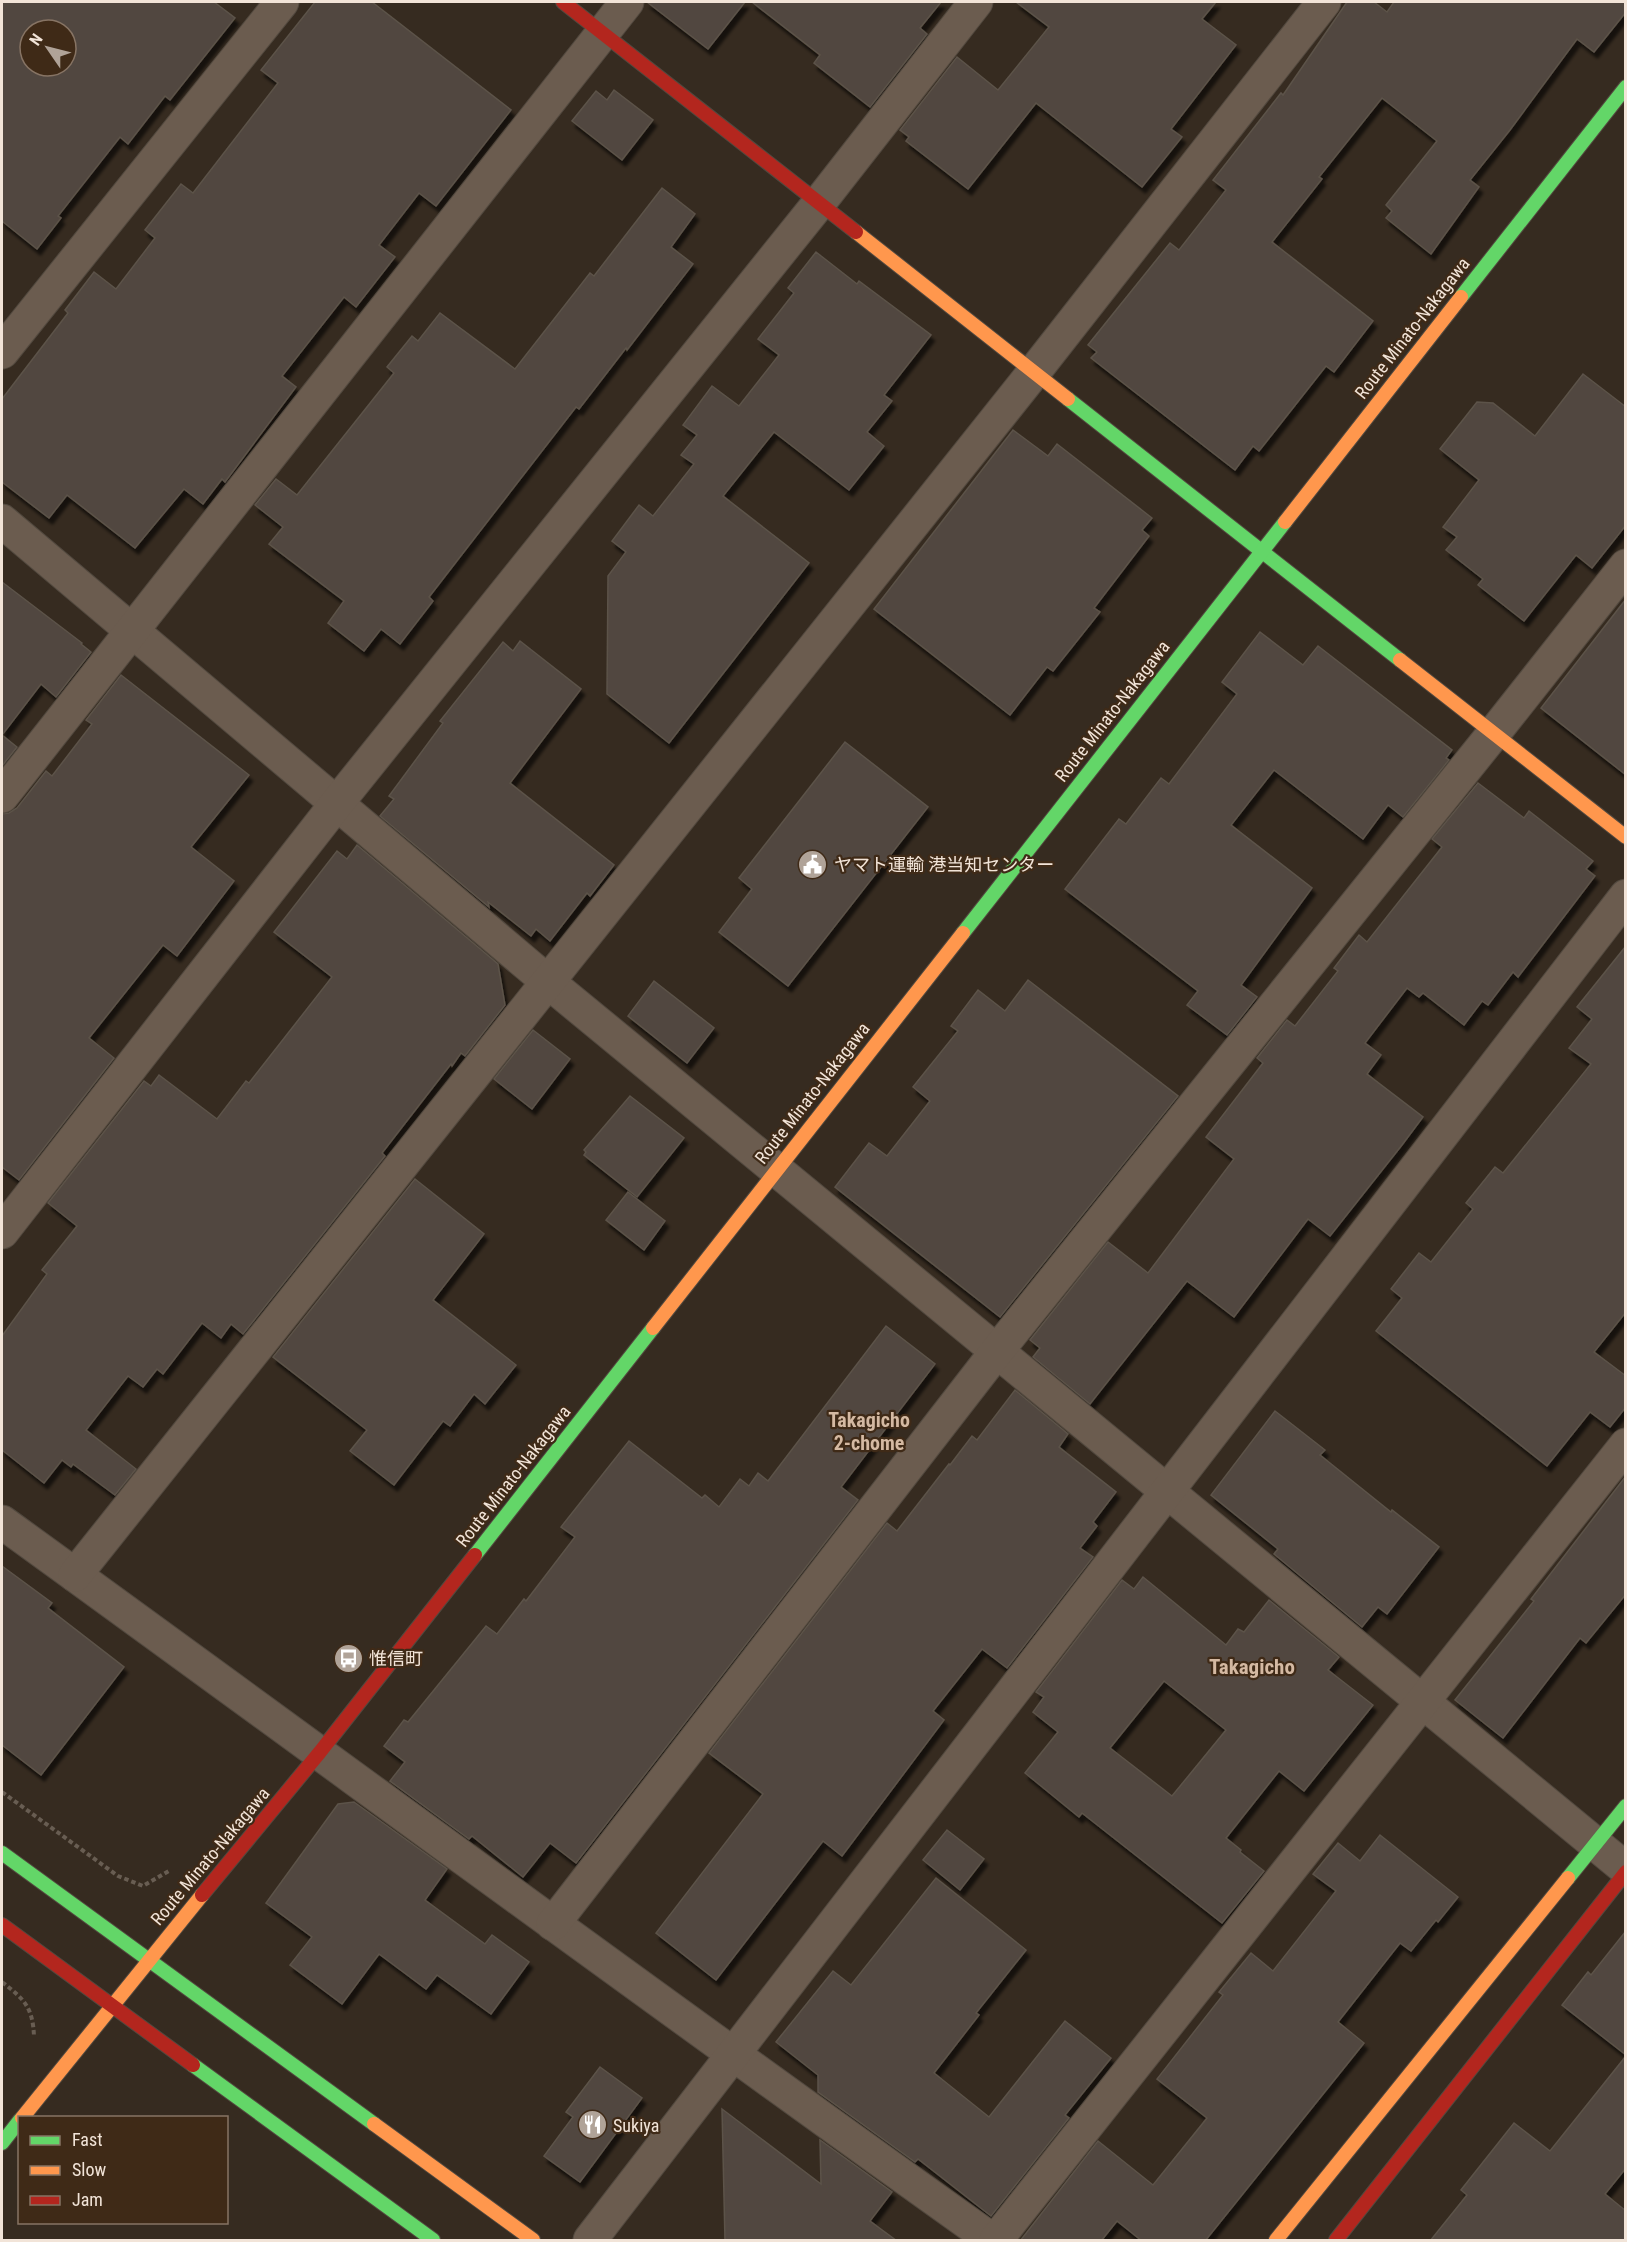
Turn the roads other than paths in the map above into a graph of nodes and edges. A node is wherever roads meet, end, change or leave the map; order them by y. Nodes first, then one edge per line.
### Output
1 (282, 2) edge
2 (563, 2) edge
3 (627, 2) edge
4 (976, 2) edge
5 (1324, 2) edge
6 (603, 33) junction
7 (1626, 87) edge
8 (819, 203) junction
9 (2, 352) edge
10 (1034, 372) junction
11 (2, 521) edge
12 (1261, 550) junction
13 (1626, 566) edge
14 (132, 630) junction
15 (1494, 733) junction
16 (2, 796) edge
17 (337, 803) junction
18 (1626, 837) edge
19 (1626, 896) edge
20 (547, 981) junction
21 (775, 1169) junction
22 (2, 1232) edge
23 (997, 1351) junction
24 (1626, 1445) edge
25 (1168, 1492) junction
26 (2, 1522) edge
27 (75, 1575) junction
28 (1422, 1701) junction
29 (320, 1752) junction
30 (1626, 1806) edge
31 (1595, 1843) junction
32 (2, 1852) edge
33 (1626, 1870) edge
34 (2, 1924) edge
35 (553, 1924) junction
36 (147, 1960) junction
37 (112, 2004) junction
38 (733, 2056) junction
39 (23, 2116) edge
40 (18, 2123) edge
41 (2, 2143) edge
42 (433, 2241) edge
43 (533, 2241) edge
44 (590, 2241) edge
45 (994, 2241) edge
46 (1276, 2241) edge
47 (1336, 2241) edge

1 - 9 street
2 - 6 street
3 - 6 street
4 - 8 street
5 - 10 street
6 - 8 street
6 - 14 street
7 - 12 street, Route Minato-Nakagawa
8 - 10 street
8 - 17 street
10 - 12 street
10 - 20 street
11 - 14 street
12 - 15 street
12 - 21 street, Route Minato-Nakagawa
13 - 15 street
14 - 16 street
14 - 17 street
15 - 18 street
15 - 23 street
17 - 20 street
17 - 22 street
19 - 25 street
20 - 21 street
20 - 27 street
21 - 23 street
21 - 29 street, Route Minato-Nakagawa
23 - 25 street
23 - 35 street
24 - 28 street
25 - 28 street
25 - 38 street
26 - 27 street
27 - 29 street
28 - 31 street
28 - 45 street
29 - 35 street
29 - 36 street, Route Minato-Nakagawa
30 - 31 street
31 - 33 street
31 - 46 street
32 - 36 street
33 - 47 street
34 - 37 street
35 - 38 street
36 - 37 street, Route Minato-Nakagawa
36 - 43 street
37 - 39 street, Route Minato-Nakagawa
37 - 42 street
38 - 44 street
38 - 45 street
40 - 41 street, Route Minato-Nakagawa

